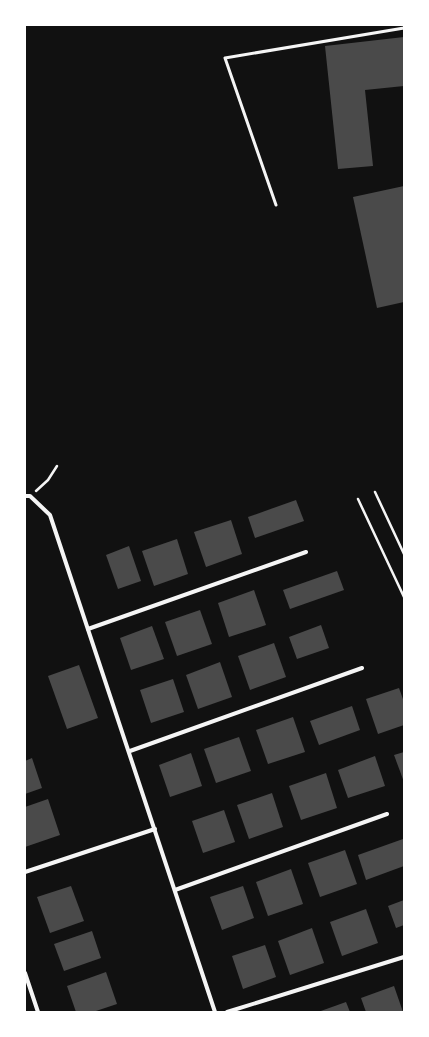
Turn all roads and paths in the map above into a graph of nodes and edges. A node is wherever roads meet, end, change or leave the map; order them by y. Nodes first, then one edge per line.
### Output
1 (404, 28) edge
2 (276, 205) dead end
3 (57, 466) dead end
4 (375, 492) dead end
5 (27, 496) edge
6 (358, 499) dead end
7 (306, 552) dead end
8 (404, 554) edge
9 (404, 597) edge
10 (88, 629) junction
11 (362, 668) dead end
12 (130, 751) junction
13 (387, 814) dead end
14 (155, 829) junction
15 (25, 872) edge
16 (174, 890) junction
17 (404, 956) edge
18 (25, 972) edge
19 (38, 1012) edge
20 (215, 1012) edge
21 (227, 1012) edge

1 - 2 lane
3 - 5 path
4 - 8 path
5 - 10 street
6 - 9 path
7 - 10 street
10 - 12 street
11 - 12 street
12 - 14 street
13 - 16 street
14 - 15 street
14 - 16 street
16 - 20 street
17 - 21 street
18 - 19 street

